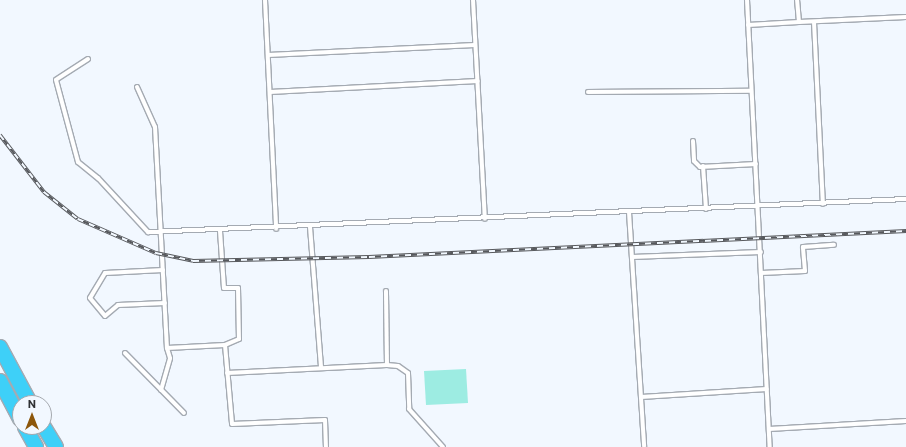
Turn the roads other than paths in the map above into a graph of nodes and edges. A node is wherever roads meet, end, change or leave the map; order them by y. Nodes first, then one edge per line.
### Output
1 (265, 0) edge
2 (473, 0) edge
3 (747, 0) edge
4 (797, 0) edge
5 (906, 17) edge
6 (799, 22) junction
7 (814, 22) junction
8 (748, 25) junction
9 (476, 45) junction
10 (268, 55) junction
11 (88, 59) dead end
12 (478, 81) junction
13 (138, 87) dead end
14 (751, 91) junction
15 (270, 92) junction
16 (588, 92) dead end
17 (693, 141) dead end
18 (756, 164) junction
19 (704, 166) junction
20 (906, 199) edge
21 (823, 204) junction
22 (758, 207) junction
23 (706, 209) junction
24 (629, 212) junction
25 (485, 219) junction
26 (310, 228) junction
27 (276, 229) junction
28 (220, 230) junction
29 (162, 232) junction
30 (834, 245) dead end
31 (761, 252) junction
32 (632, 257) junction
33 (163, 270) junction
34 (761, 273) junction
35 (386, 292) dead end
36 (165, 303) junction
37 (225, 345) junction
38 (0, 347) edge
39 (166, 348) junction
40 (125, 353) dead end
41 (387, 365) junction
42 (321, 368) junction
43 (227, 373) junction
44 (0, 381) edge
45 (767, 389) junction
46 (161, 390) junction
47 (26, 395) edge
48 (641, 397) junction
49 (12, 408) edge
50 (184, 413) dead end
51 (906, 421) edge
52 (769, 429) junction
53 (29, 435) edge
54 (49, 435) edge
55 (36, 447) edge
56 (56, 447) edge
57 (326, 447) edge
58 (443, 447) edge
59 (644, 447) edge
60 (770, 447) edge

1 - 10 lane
2 - 9 lane
3 - 8 lane
4 - 6 lane
5 - 7 lane
6 - 7 lane
6 - 8 lane
7 - 21 lane
8 - 14 lane
9 - 10 lane
9 - 12 lane
10 - 15 lane
11 - 29 lane
12 - 15 lane
12 - 25 lane
13 - 29 lane
14 - 16 lane
14 - 18 lane
15 - 27 lane
17 - 19 lane
18 - 19 lane
18 - 22 lane
19 - 23 lane
20 - 21 lane
21 - 22 lane
22 - 23 lane
22 - 31 lane
23 - 24 lane
24 - 25 lane
24 - 32 lane
25 - 26 lane
26 - 27 lane
26 - 42 lane
27 - 28 lane
28 - 29 lane
28 - 37 lane
29 - 33 lane
30 - 34 lane
31 - 32 lane
31 - 34 lane
32 - 48 lane
33 - 36 lane
33 - 36 lane
34 - 45 lane
35 - 41 lane
36 - 39 lane
37 - 39 lane
37 - 43 lane
38 - 47 highway
39 - 46 lane
40 - 46 lane
41 - 42 lane
41 - 58 lane
42 - 43 lane
43 - 57 lane
44 - 49 highway
45 - 48 lane
45 - 52 lane
46 - 50 lane
48 - 59 lane
51 - 52 lane
52 - 60 lane
53 - 55 highway
54 - 56 highway

